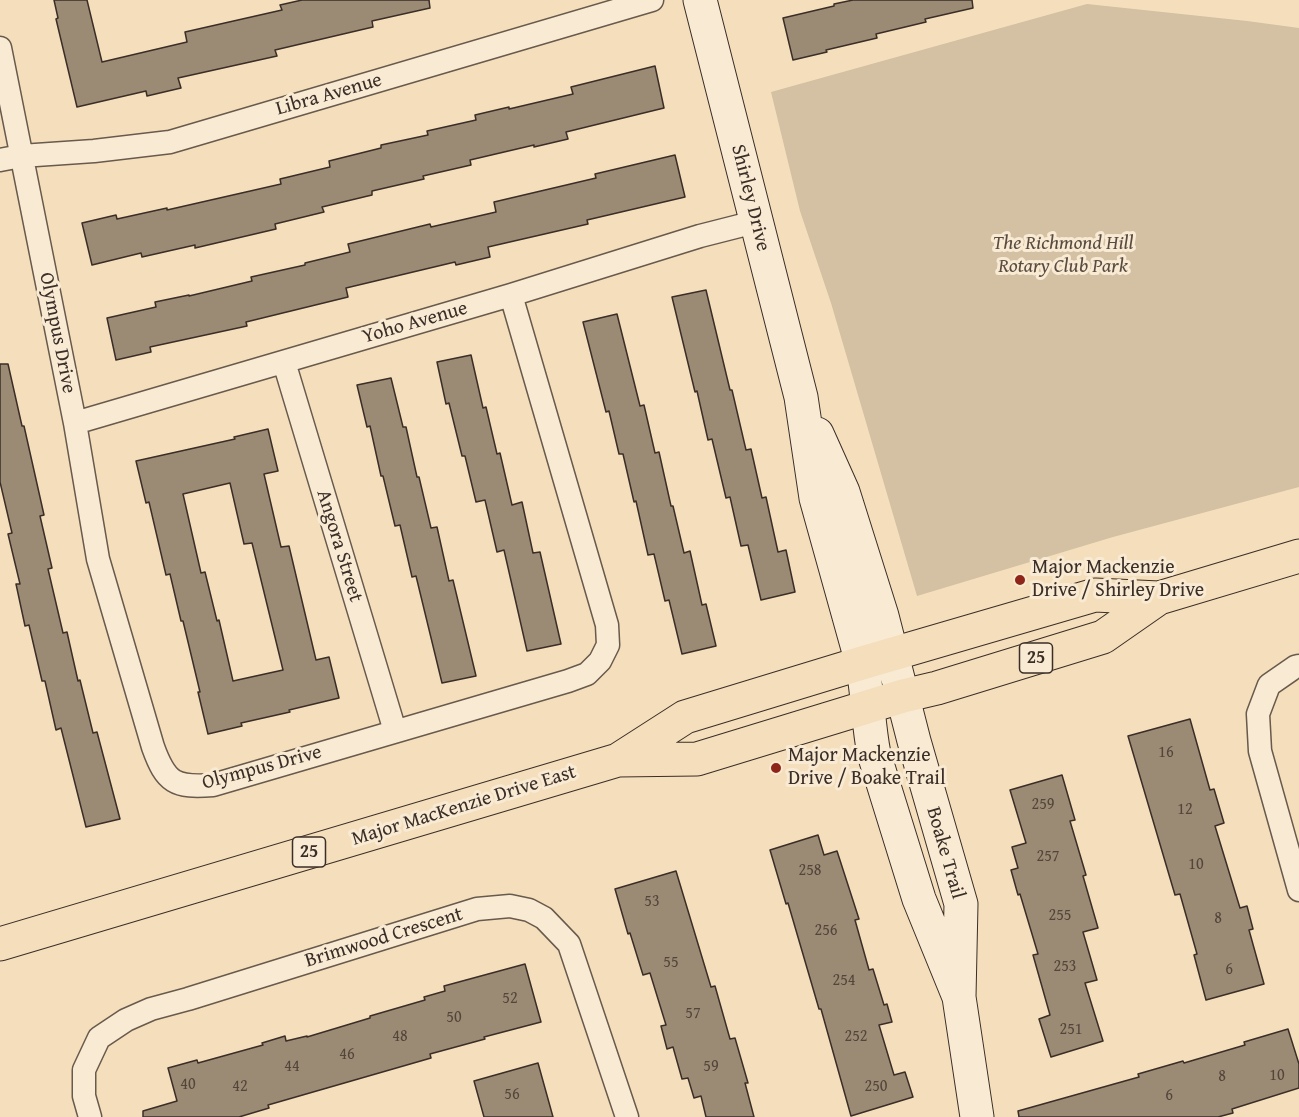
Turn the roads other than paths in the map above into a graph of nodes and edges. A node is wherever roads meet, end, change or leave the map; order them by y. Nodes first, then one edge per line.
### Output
1 (652, 0) edge
2 (700, 0) edge
3 (0, 48) edge
4 (10, 158) edge
5 (756, 222) junction
6 (511, 295) junction
7 (284, 362) junction
8 (75, 423) junction
9 (1299, 556) edge
10 (1159, 598) junction
11 (1299, 666) edge
12 (882, 680) junction
13 (395, 731) junction
14 (618, 760) junction
15 (1299, 890) edge
16 (0, 944) edge
17 (90, 1117) edge
18 (627, 1117) edge
19 (977, 1117) edge

1 - 4 street, Libra Avenue
2 - 5 street, Shirley Drive
3 - 4 street, Olympus Drive
4 - 8 street, Olympus Drive
5 - 6 street, Yoho Avenue
5 - 12 street, Shirley Drive
6 - 7 street, Yoho Avenue
6 - 13 street, Olympus Drive
7 - 8 street, Yoho Avenue
7 - 13 street, Angora Street
8 - 13 street, Olympus Drive
9 - 10 main road, Major MacKenzie Drive East / 25
10 - 12 main road, Major MacKenzie Drive East / 25
10 - 12 main road, Major MacKenzie Drive East / 25
11 - 15 street
12 - 14 main road, Major MacKenzie Drive East / 25
12 - 14 main road, Major MacKenzie Drive East / 25
12 - 19 street, Boake Trail
14 - 16 main road, Major MacKenzie Drive East / 25
17 - 18 street, Brimwood Crescent

